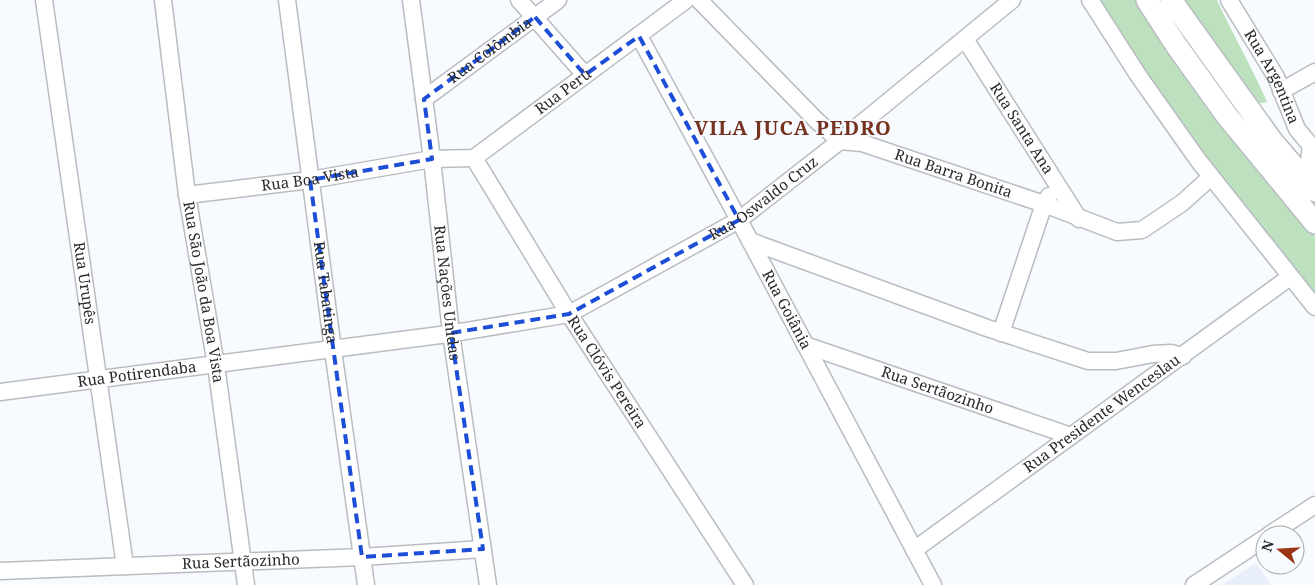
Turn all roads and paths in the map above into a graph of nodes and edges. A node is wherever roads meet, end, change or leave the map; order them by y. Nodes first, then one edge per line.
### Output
1 (44, 0) edge
2 (163, 0) edge
3 (287, 0) edge
4 (411, 0) edge
5 (519, 0) edge
6 (558, 0) edge
7 (686, 0) edge
8 (700, 0) edge
9 (1012, 0) edge
10 (1090, 0) edge
11 (1147, 0) edge
12 (1171, 0) edge
13 (1229, 0) edge
14 (534, 17) junction
15 (639, 36) junction
16 (965, 39) junction
17 (1315, 72) edge
18 (585, 75) junction
19 (1281, 91) junction
20 (424, 99) junction
21 (840, 141) junction
22 (1314, 150) edge
23 (474, 158) junction
24 (432, 159) junction
25 (1052, 175) junction
26 (1211, 177) junction
27 (310, 180) junction
28 (1312, 188) edge
29 (187, 195) junction
30 (1044, 204) junction
31 (1079, 219) junction
32 (739, 220) junction
33 (1315, 224) edge
34 (750, 241) junction
35 (1290, 277) junction
36 (1315, 307) edge
37 (569, 314) junction
38 (451, 333) junction
39 (1002, 333) junction
40 (805, 345) junction
41 (332, 350) junction
42 (1183, 356) junction
43 (216, 365) junction
44 (99, 379) junction
45 (0, 392) edge
46 (1071, 436) junction
47 (1315, 505) edge
48 (1285, 525) edge
49 (1255, 545) edge
50 (483, 548) junction
51 (914, 550) junction
52 (362, 557) junction
53 (242, 562) junction
54 (124, 566) junction
55 (0, 571) edge
56 (246, 585) edge
57 (366, 585) edge
58 (488, 585) edge
59 (745, 585) edge
60 (933, 585) edge
61 (1194, 585) edge

1 - 44 street, Rua Urupês
2 - 29 street, Rua São João da Boa Vista
3 - 27 street, Rua Tabatinga
4 - 20 street, Rua Nações Unidas
5 - 14 street
6 - 14 street, Rua Colômbia
7 - 15 street, Rua Perú
8 - 21 street
9 - 16 street, Rua Oswaldo Cruz
10 - 26 street
11 - 33 main road
12 - 28 main road
13 - 19 street, Rua Argentina
14 - 18 street
14 - 20 street, Rua Colômbia
15 - 18 street, Rua Perú
15 - 32 street, Rua Goiânia
16 - 21 street, Rua Oswaldo Cruz
16 - 25 street, Rua Santa Ana
17 - 19 street
18 - 23 street, Rua Perú
19 - 22 street, Rua Argentina
20 - 24 street, Rua Nações Unidas
21 - 30 street, Rua Barra Bonita
21 - 32 street, Rua Oswaldo Cruz
22 - 28 main road
23 - 24 street
23 - 37 street, Rua Clóvis Pereira
24 - 27 street, Rua Boa Vista
24 - 38 street, Rua Nações Unidas
25 - 30 street
25 - 31 street, Rua Santa Ana
26 - 31 street, Rua Barra Bonita
26 - 35 street
27 - 29 street, Rua Boa Vista
27 - 41 street, Rua Tabatinga
29 - 43 street, Rua São João da Boa Vista
30 - 31 street, Rua Barra Bonita
30 - 39 street
32 - 34 street, Rua Goiânia
32 - 37 street, Rua Oswaldo Cruz
34 - 39 street
34 - 40 street, Rua Goiânia
35 - 36 street
35 - 42 street, Rua Presidente Wenceslau
37 - 38 street, Rua Potirendaba
37 - 59 street, Rua Clóvis Pereira
38 - 41 street, Rua Potirendaba
38 - 50 street, Rua Nações Unidas
39 - 42 street
40 - 46 street, Rua Sertãozinho
40 - 51 street, Rua Goiânia
41 - 43 street, Rua Potirendaba
41 - 52 street, Rua Tabatinga
42 - 46 street, Rua Presidente Wenceslau
43 - 44 street, Rua Potirendaba
43 - 53 street, Rua São João da Boa Vista
44 - 45 street, Rua Potirendaba
44 - 54 street, Rua Urupês
46 - 51 street, Rua Presidente Wenceslau
47 - 48 street
49 - 61 street
50 - 52 street, Rua Sertãozinho
50 - 58 street, Rua Nações Unidas
51 - 60 street, Rua Goiânia
52 - 53 street, Rua Sertãozinho
52 - 57 street, Rua Tabatinga
53 - 54 street, Rua Sertãozinho
53 - 56 street, Rua São João da Boa Vista
54 - 55 street, Rua Sertãozinho

